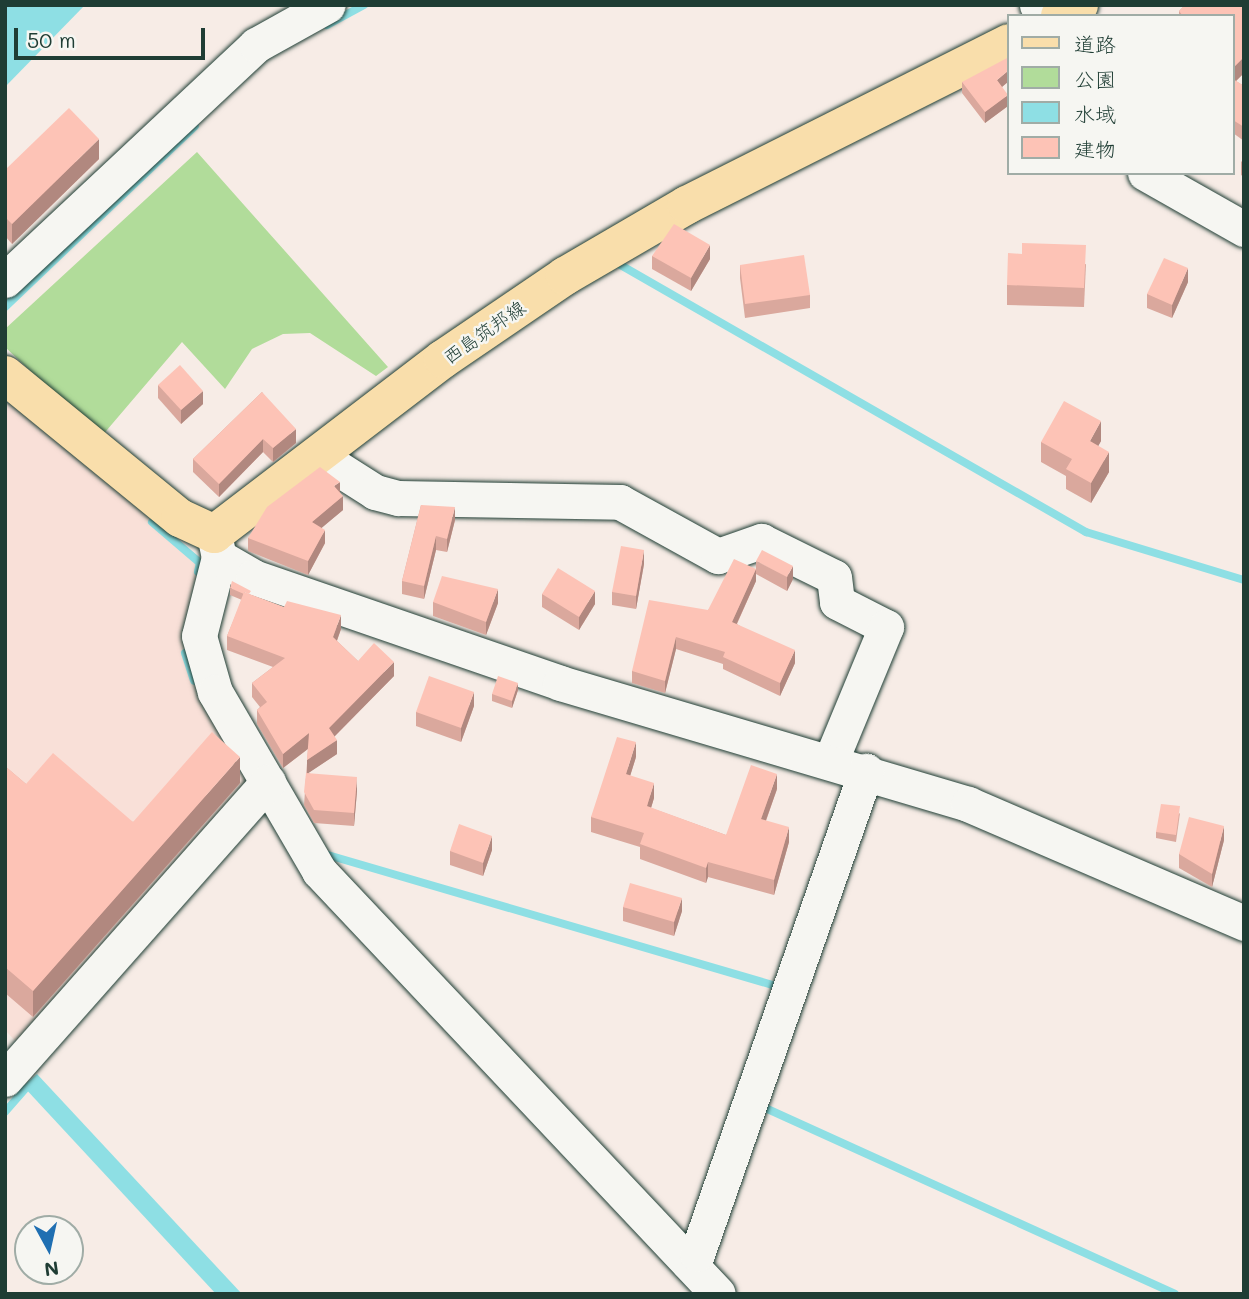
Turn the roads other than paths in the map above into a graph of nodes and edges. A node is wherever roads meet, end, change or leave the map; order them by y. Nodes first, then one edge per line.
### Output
1 (328, 5) edge
2 (1079, 5) edge
3 (1063, 14) edge
4 (1007, 44) edge
5 (1149, 175) edge
6 (1244, 229) edge
7 (5, 280) edge
8 (5, 375) edge
9 (317, 456) junction
10 (217, 545) junction
11 (831, 760) junction
12 (866, 771) junction
13 (268, 782) junction
14 (1244, 923) edge
15 (5, 1079) edge
16 (688, 1262) junction
17 (719, 1294) edge

1 - 7 street
2 - 3 main road
4 - 9 main road, 西島筑邦線
5 - 6 street
8 - 10 main road
9 - 10 main road, 西島筑邦線
9 - 11 street
10 - 11 street
10 - 13 street
11 - 12 street
12 - 14 street
12 - 16 street
13 - 15 street
13 - 16 street
16 - 17 street

